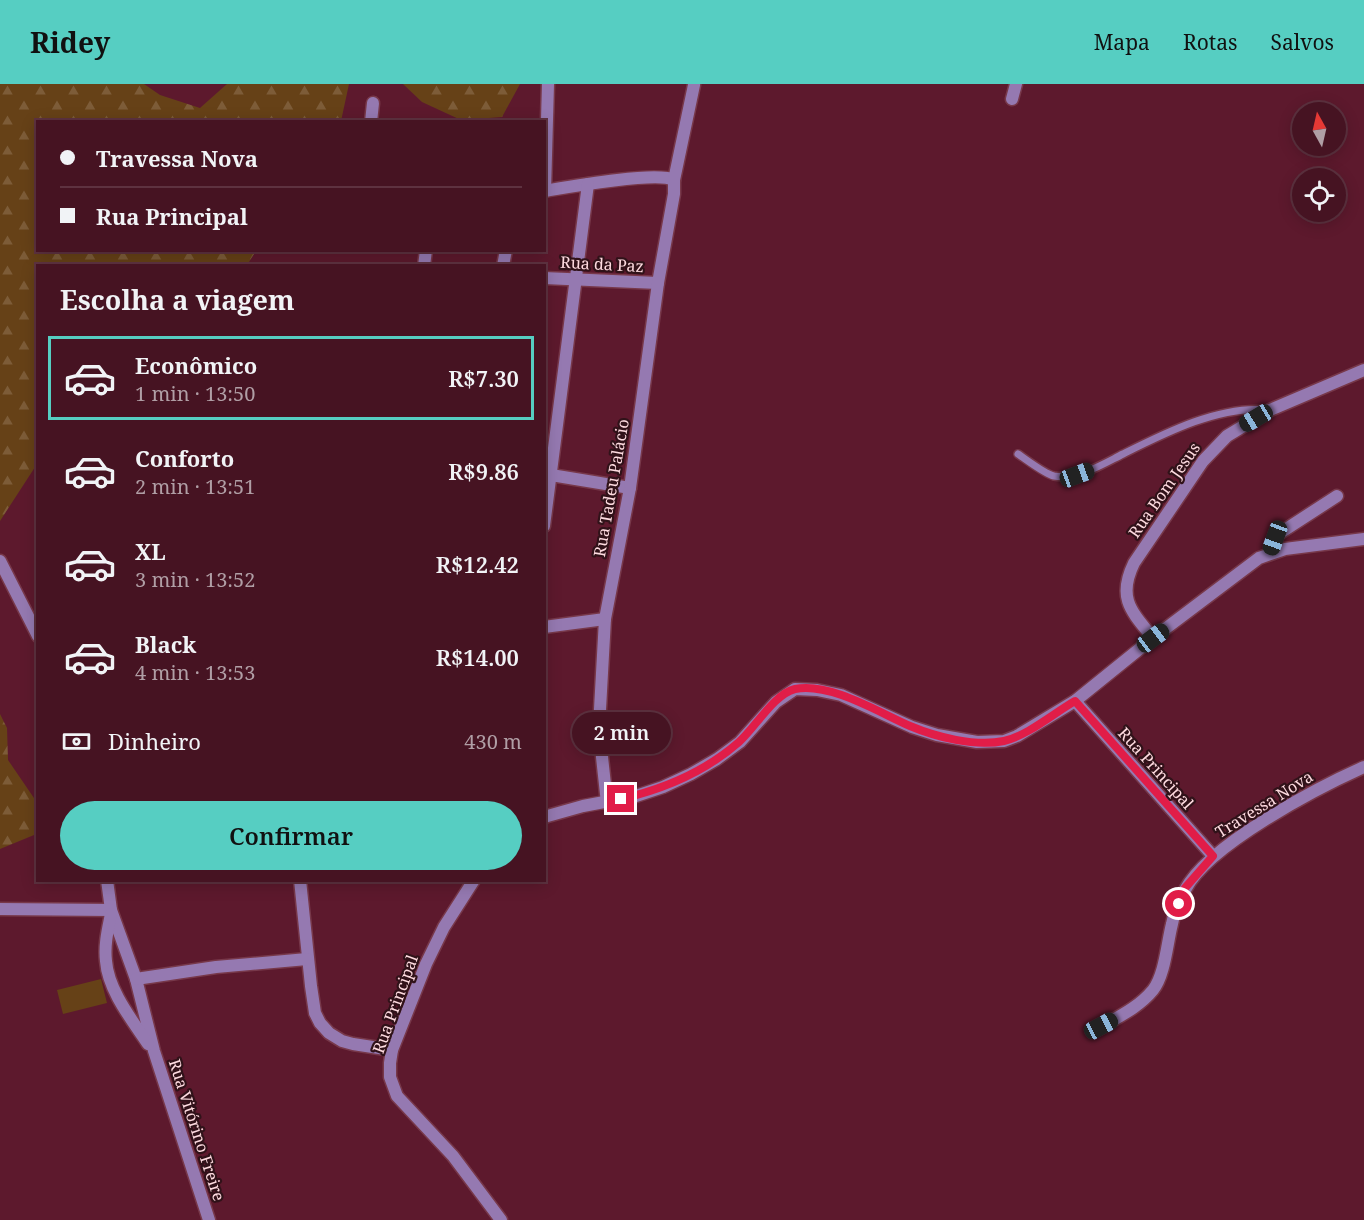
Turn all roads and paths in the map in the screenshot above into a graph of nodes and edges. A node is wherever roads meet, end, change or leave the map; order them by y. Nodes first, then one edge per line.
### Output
1 (548, 84) edge
2 (1016, 84) edge
3 (694, 85) edge
4 (1012, 99) dead end
5 (374, 103) dead end
6 (371, 120) edge
7 (546, 155) edge
8 (674, 180) junction
9 (588, 184) junction
10 (546, 191) edge
11 (546, 279) edge
12 (575, 279) junction
13 (658, 283) junction
14 (1364, 370) edge
15 (1270, 410) junction
16 (1018, 454) dead end
17 (548, 474) edge
18 (630, 488) junction
19 (1337, 496) dead end
20 (546, 500) edge
21 (1364, 539) edge
22 (1270, 553) junction
23 (0, 561) edge
24 (605, 619) junction
25 (546, 627) edge
26 (36, 632) edge
27 (1153, 638) junction
28 (1075, 701) junction
29 (1364, 767) edge
30 (607, 802) junction
31 (546, 816) edge
32 (1213, 856) junction
33 (107, 882) edge
34 (300, 882) edge
35 (473, 882) edge
36 (0, 909) edge
37 (111, 910) junction
38 (307, 958) junction
39 (136, 979) junction
40 (1101, 1026) dead end
41 (392, 1050) junction
42 (154, 1051) junction
43 (209, 1220) edge
44 (501, 1220) edge

1 - 7 street
2 - 4 street
3 - 8 street, Rua Tadeu Palácio
5 - 6 street
8 - 9 street
8 - 13 street, Rua Tadeu Palácio
9 - 10 street
9 - 12 street
11 - 12 street, Rua da Paz
12 - 13 street, Rua da Paz
12 - 17 street
13 - 18 street, Rua Tadeu Palácio
14 - 15 street, Rua Bom Jesus
15 - 16 lane
15 - 27 street, Rua Bom Jesus
17 - 18 street
17 - 20 street
18 - 24 street, Rua Tadeu Palácio
19 - 22 street
21 - 22 street
22 - 27 street
23 - 26 street
24 - 25 street
24 - 30 street, Rua Tadeu Palácio
27 - 28 street
28 - 30 street
28 - 32 street, Rua Principal
29 - 32 street, Travessa Nova
30 - 31 street
32 - 40 street, Travessa Nova
33 - 37 street, Rua Vitórino Freire
34 - 38 street
35 - 41 street, Rua Principal
36 - 37 street
37 - 39 street, Rua Vitórino Freire
37 - 42 street, Rua Vitórino Freire
38 - 39 street
38 - 41 street
39 - 42 street, Rua Vitórino Freire
41 - 44 street, Rua Principal
42 - 43 street, Rua Vitórino Freire

